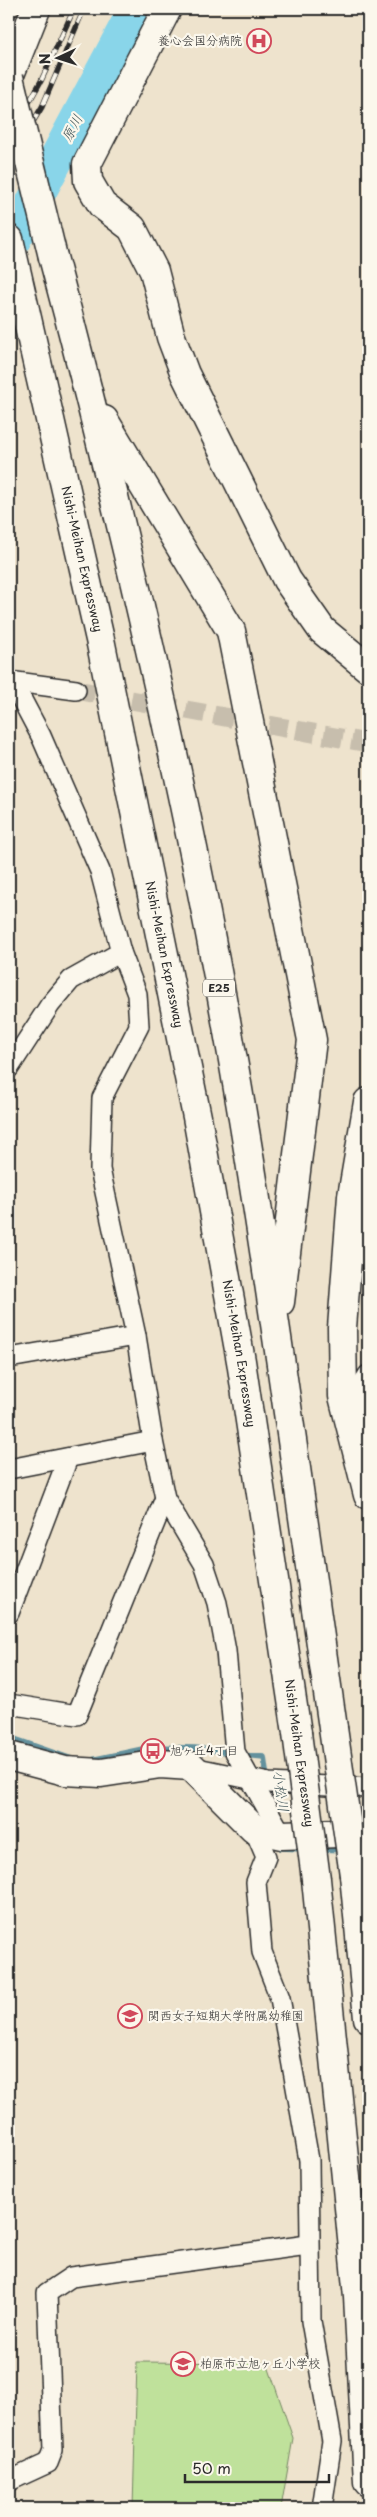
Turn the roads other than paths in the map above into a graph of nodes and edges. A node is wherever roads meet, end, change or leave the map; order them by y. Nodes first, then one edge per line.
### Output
1 (36, 9) edge
2 (167, 9) edge
3 (9, 77) edge
4 (9, 239) edge
5 (90, 397) junction
6 (368, 668) edge
7 (10, 681) edge
8 (76, 690) tunnel mouth
9 (121, 952) junction
10 (9, 1068) edge
11 (368, 1102) edge
12 (276, 1334) junction
13 (136, 1336) junction
14 (9, 1358) edge
15 (368, 1375) edge
16 (368, 1420) edge
17 (153, 1441) junction
18 (68, 1458) junction
19 (9, 1468) edge
20 (368, 1495) edge
21 (165, 1498) junction
22 (9, 1613) edge
23 (9, 1704) edge
24 (9, 1756) edge
25 (191, 1766) junction
26 (250, 1778) junction
27 (368, 1788) edge
28 (254, 1829) junction
29 (368, 1832) edge
30 (282, 1835) junction
31 (368, 2018) edge
32 (308, 2245) junction
33 (9, 2480) edge
34 (368, 2482) edge
35 (322, 2508) edge

1 - 3 main road
2 - 6 main road
3 - 5 main road, E25, bridge
4 - 34 main road, Nishi-Meihan Expressway, bridge
5 - 12 main road, E25
5 - 12 main road
7 - 8 street
7 - 9 street
9 - 10 street
9 - 13 street
11 - 20 main road
12 - 31 main road, E25, bridge
13 - 14 street
13 - 17 street
15 - 16 street
17 - 18 street
17 - 21 street
18 - 19 street
18 - 22 street
21 - 23 street
21 - 26 street
24 - 25 main road
25 - 26 street
25 - 28 main road
26 - 27 street
26 - 30 street
28 - 30 main road
28 - 32 street
29 - 30 main road
32 - 33 street
32 - 35 street

